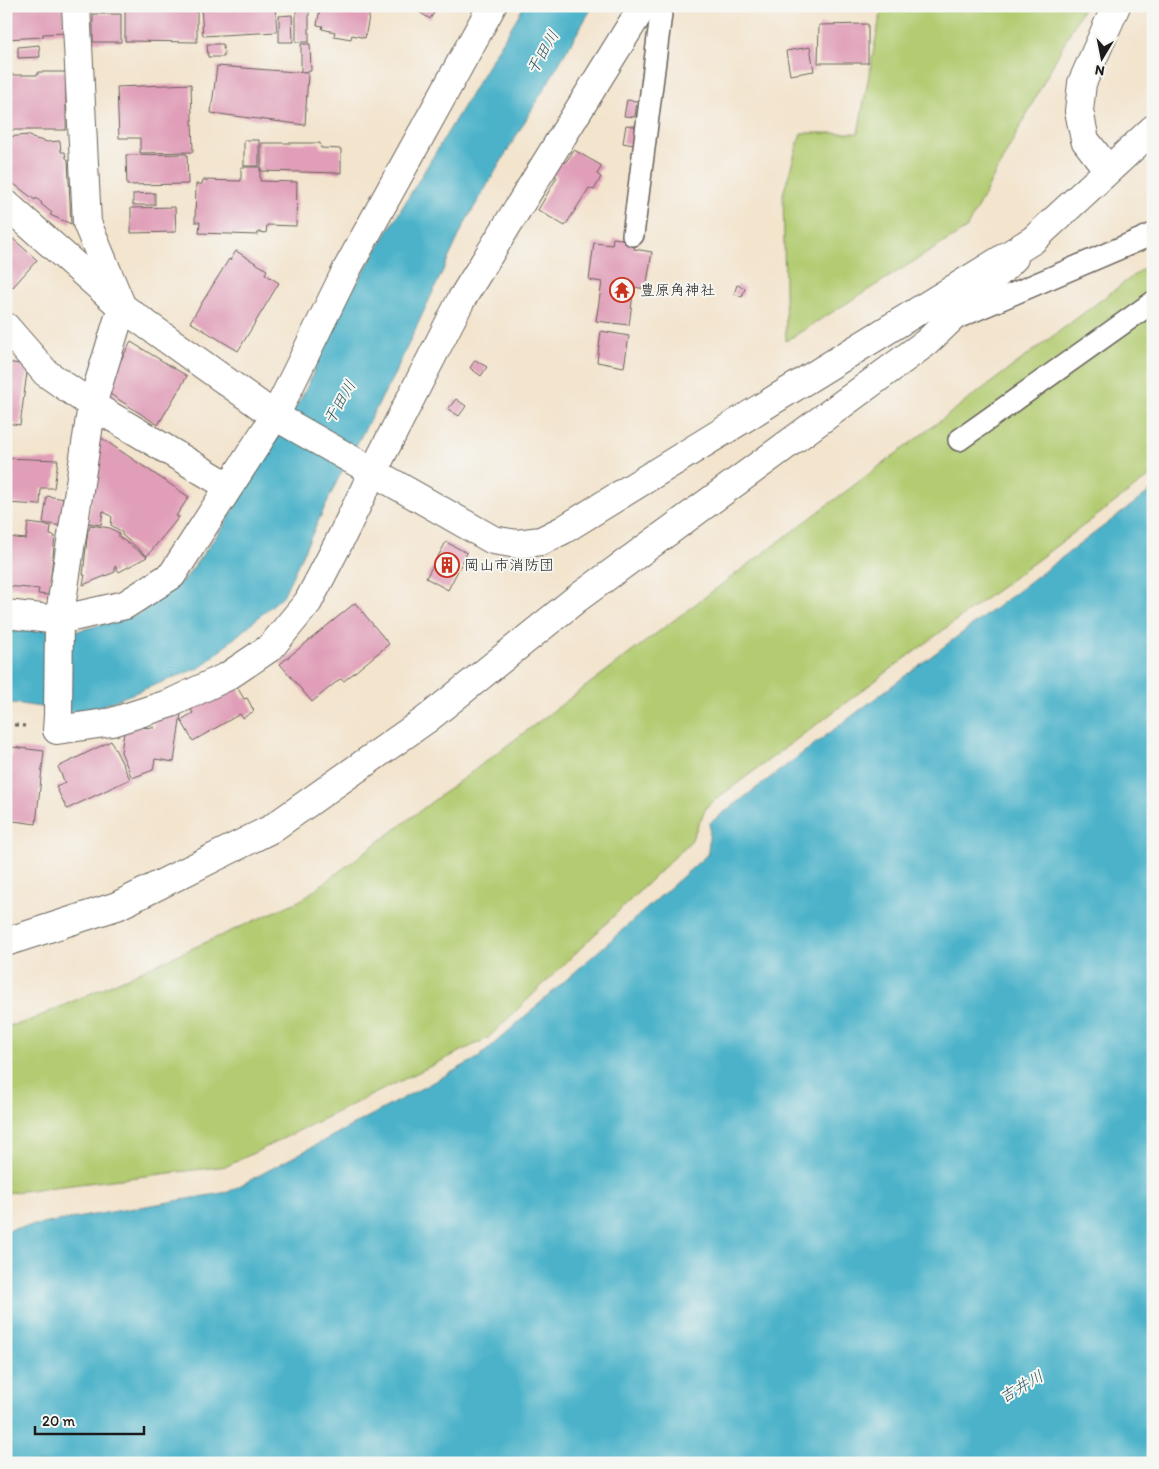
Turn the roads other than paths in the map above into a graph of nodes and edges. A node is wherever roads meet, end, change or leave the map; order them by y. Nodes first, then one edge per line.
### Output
1 (76, 6) edge
2 (492, 6) edge
3 (643, 6) edge
4 (662, 6) edge
5 (1116, 6) edge
6 (1153, 129) edge
7 (1108, 170) junction
8 (6, 204) edge
9 (1153, 234) edge
10 (633, 235) dead end
11 (1033, 240) junction
12 (1153, 302) edge
13 (122, 307) junction
14 (950, 321) junction
15 (6, 327) edge
16 (92, 405) junction
17 (283, 420) junction
18 (959, 440) dead end
19 (373, 472) junction
20 (228, 486) junction
21 (6, 614) edge
22 (59, 627) junction
23 (6, 942) edge

1 - 13 street
2 - 17 street
3 - 19 street
4 - 10 lane
5 - 7 street
6 - 7 street
7 - 11 street
8 - 13 street
9 - 14 lane
11 - 14 street
11 - 19 street
12 - 18 lane
13 - 16 street
13 - 17 street
14 - 23 street
15 - 16 street
16 - 20 street
16 - 22 street
17 - 19 street
17 - 20 street
19 - 22 street
20 - 22 street
21 - 22 street

